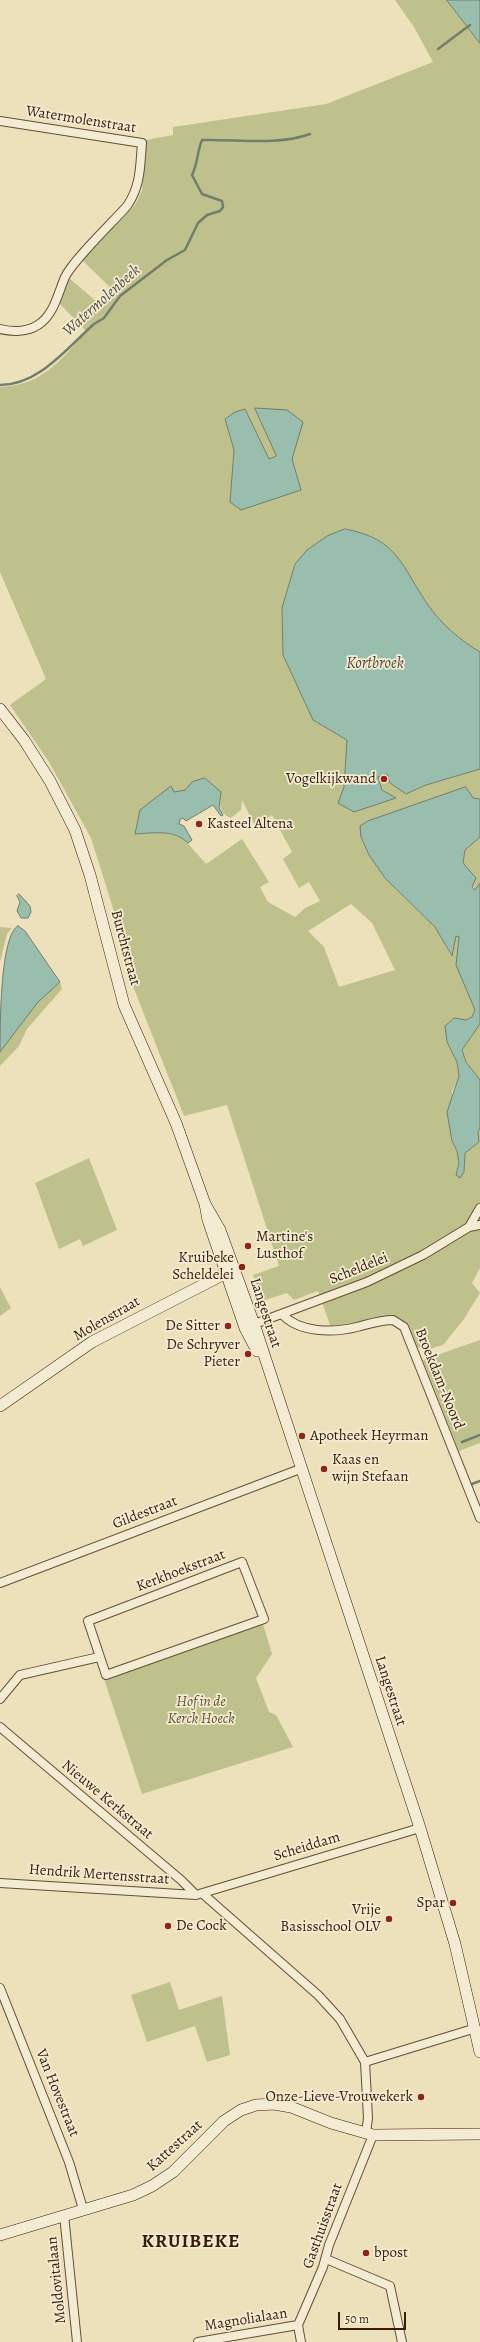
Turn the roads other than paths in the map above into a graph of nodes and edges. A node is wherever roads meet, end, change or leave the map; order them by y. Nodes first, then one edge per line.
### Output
1 (0, 121) edge
2 (0, 329) edge
3 (0, 709) edge
4 (480, 1208) edge
5 (480, 1225) edge
6 (469, 1227) junction
7 (230, 1271) junction
8 (282, 1314) junction
9 (250, 1326) junction
10 (0, 1406) edge
11 (300, 1469) junction
12 (480, 1518) edge
13 (0, 1584) edge
14 (99, 1656) junction
15 (0, 1699) edge
16 (0, 1727) edge
17 (420, 1828) junction
18 (0, 1883) edge
19 (199, 1894) junction
20 (0, 1988) edge
21 (476, 2028) junction
22 (480, 2052) edge
23 (365, 2062) junction
24 (370, 2134) junction
25 (480, 2134) edge
26 (83, 2210) junction
27 (64, 2215) junction
28 (0, 2235) edge
29 (326, 2260) junction
30 (298, 2326) junction
31 (259, 2333) junction
32 (77, 2342) edge
33 (198, 2342) edge
34 (260, 2342) edge
35 (301, 2342) edge
36 (402, 2342) edge

1 - 2 street, Watermolenstraat
3 - 7 main road, Burchtstraat
4 - 6 street, Scheldelei
5 - 6 street, Scheldelei
6 - 8 street, Scheldelei
7 - 9 main road, Langestraat
7 - 10 main road, Molenstraat
8 - 9 street, Scheldelei
8 - 12 street, Broekdam-Noord
9 - 11 main road, Langestraat
11 - 13 street, Gildestraat
11 - 17 main road, Langestraat
14 - 14 street, Kerkhoekstraat
14 - 15 street
16 - 19 street, Nieuwe Kerkstraat
17 - 19 street, Scheiddam
17 - 21 main road, Langestraat
18 - 19 street, Hendrik Mertensstraat
19 - 23 street, Nieuwe Kerkstraat
20 - 26 street, Van Hovestraat
21 - 22 main road, Langestraat
21 - 23 street
23 - 24 street, Gasthuisstraat
24 - 25 main road, Kattestraat
24 - 26 main road, Kattestraat
24 - 29 street, Gasthuisstraat
26 - 27 main road, Kattestraat
27 - 28 main road, Kattestraat
27 - 32 street, Moldovitalaan
29 - 30 street, Gasthuisstraat
29 - 36 street
30 - 31 street, Magnolialaan
30 - 35 street
31 - 33 street, Magnolialaan
31 - 34 street

